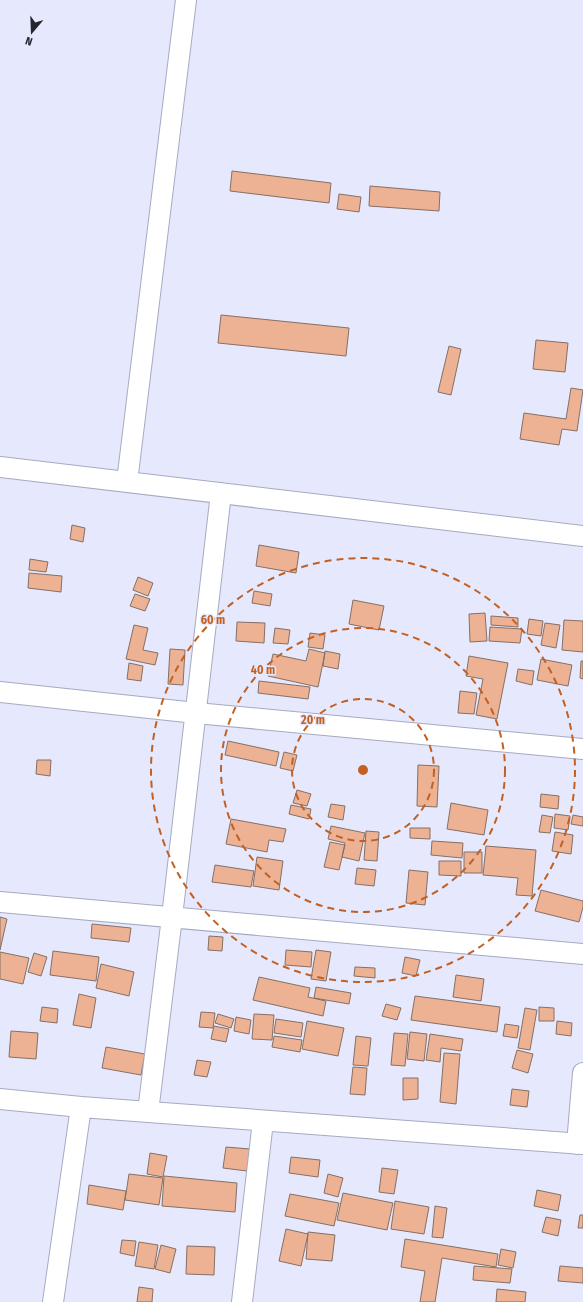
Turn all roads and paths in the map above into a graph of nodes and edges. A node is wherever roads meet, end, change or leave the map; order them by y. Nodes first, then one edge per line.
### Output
1 (186, 0) edge
2 (0, 467) edge
3 (127, 482) junction
4 (221, 493) junction
5 (583, 536) edge
6 (0, 692) edge
7 (196, 713) junction
8 (583, 749) edge
9 (0, 902) edge
10 (172, 917) junction
11 (583, 954) edge
12 (583, 1073) edge
13 (0, 1099) edge
14 (81, 1107) junction
15 (148, 1112) junction
16 (263, 1121) junction
17 (580, 1144) edge
18 (53, 1302) edge
19 (242, 1302) edge

1 - 3 street
2 - 3 street
3 - 4 street
4 - 5 street
4 - 7 street
6 - 7 street
7 - 8 street
7 - 10 street
9 - 10 street
10 - 11 street
10 - 15 street
12 - 17 street
13 - 14 street
14 - 15 street
14 - 18 street
15 - 16 street
16 - 17 street
16 - 19 street

